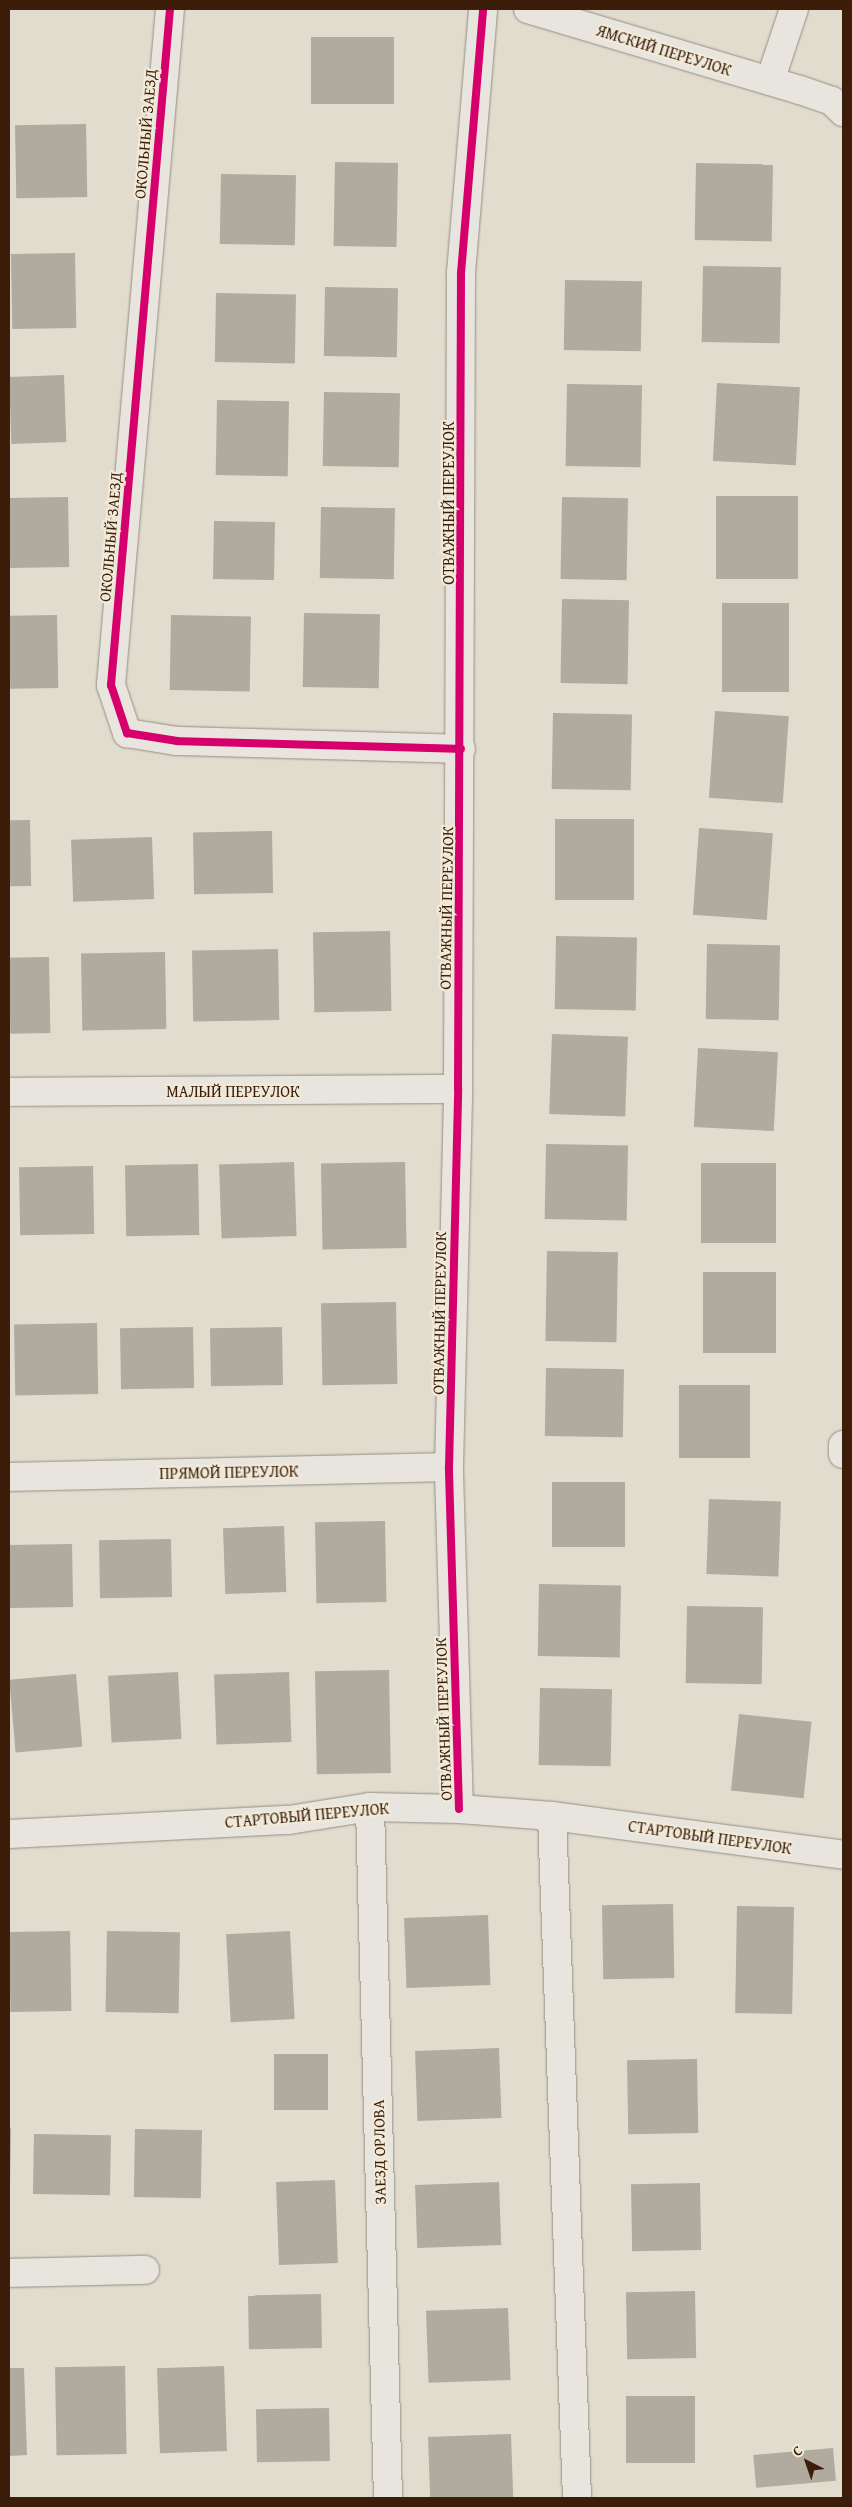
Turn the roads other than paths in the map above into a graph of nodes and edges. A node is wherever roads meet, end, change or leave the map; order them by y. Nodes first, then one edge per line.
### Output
1 (170, 9) edge
2 (483, 9) edge
3 (528, 9) edge
4 (794, 9) edge
5 (770, 81) junction
6 (843, 112) edge
7 (461, 749) junction
8 (458, 1089) junction
9 (9, 1092) edge
10 (843, 1445) edge
11 (843, 1454) edge
12 (449, 1467) junction
13 (9, 1477) edge
14 (370, 1807) junction
15 (459, 1809) junction
16 (552, 1816) junction
17 (9, 1834) edge
18 (843, 1855) edge
19 (145, 2270) dead end
20 (9, 2272) edge
21 (388, 2498) edge
22 (577, 2498) edge

1 - 7 street, ОКОЛЬНЫЙ ЗАЕЗД
2 - 7 street, ОТВАЖНЫЙ ПЕРЕУЛОК
3 - 5 street, ЯМСКИЙ ПЕРЕУЛОК
4 - 5 street
5 - 6 street, ЯМСКИЙ ПЕРЕУЛОК
7 - 8 street, ОТВАЖНЫЙ ПЕРЕУЛОК
8 - 9 street, МАЛЫЙ ПЕРЕУЛОК
8 - 12 street, ОТВАЖНЫЙ ПЕРЕУЛОК
10 - 11 street
12 - 13 street, ПРЯМОЙ ПЕРЕУЛОК
12 - 15 street, ОТВАЖНЫЙ ПЕРЕУЛОК
14 - 15 street, СТАРТОВЫЙ ПЕРЕУЛОК
14 - 17 street, СТАРТОВЫЙ ПЕРЕУЛОК
14 - 21 street, ЗАЕЗД ОРЛОВА
15 - 16 street, СТАРТОВЫЙ ПЕРЕУЛОК
16 - 18 street, СТАРТОВЫЙ ПЕРЕУЛОК
16 - 22 street
19 - 20 street

